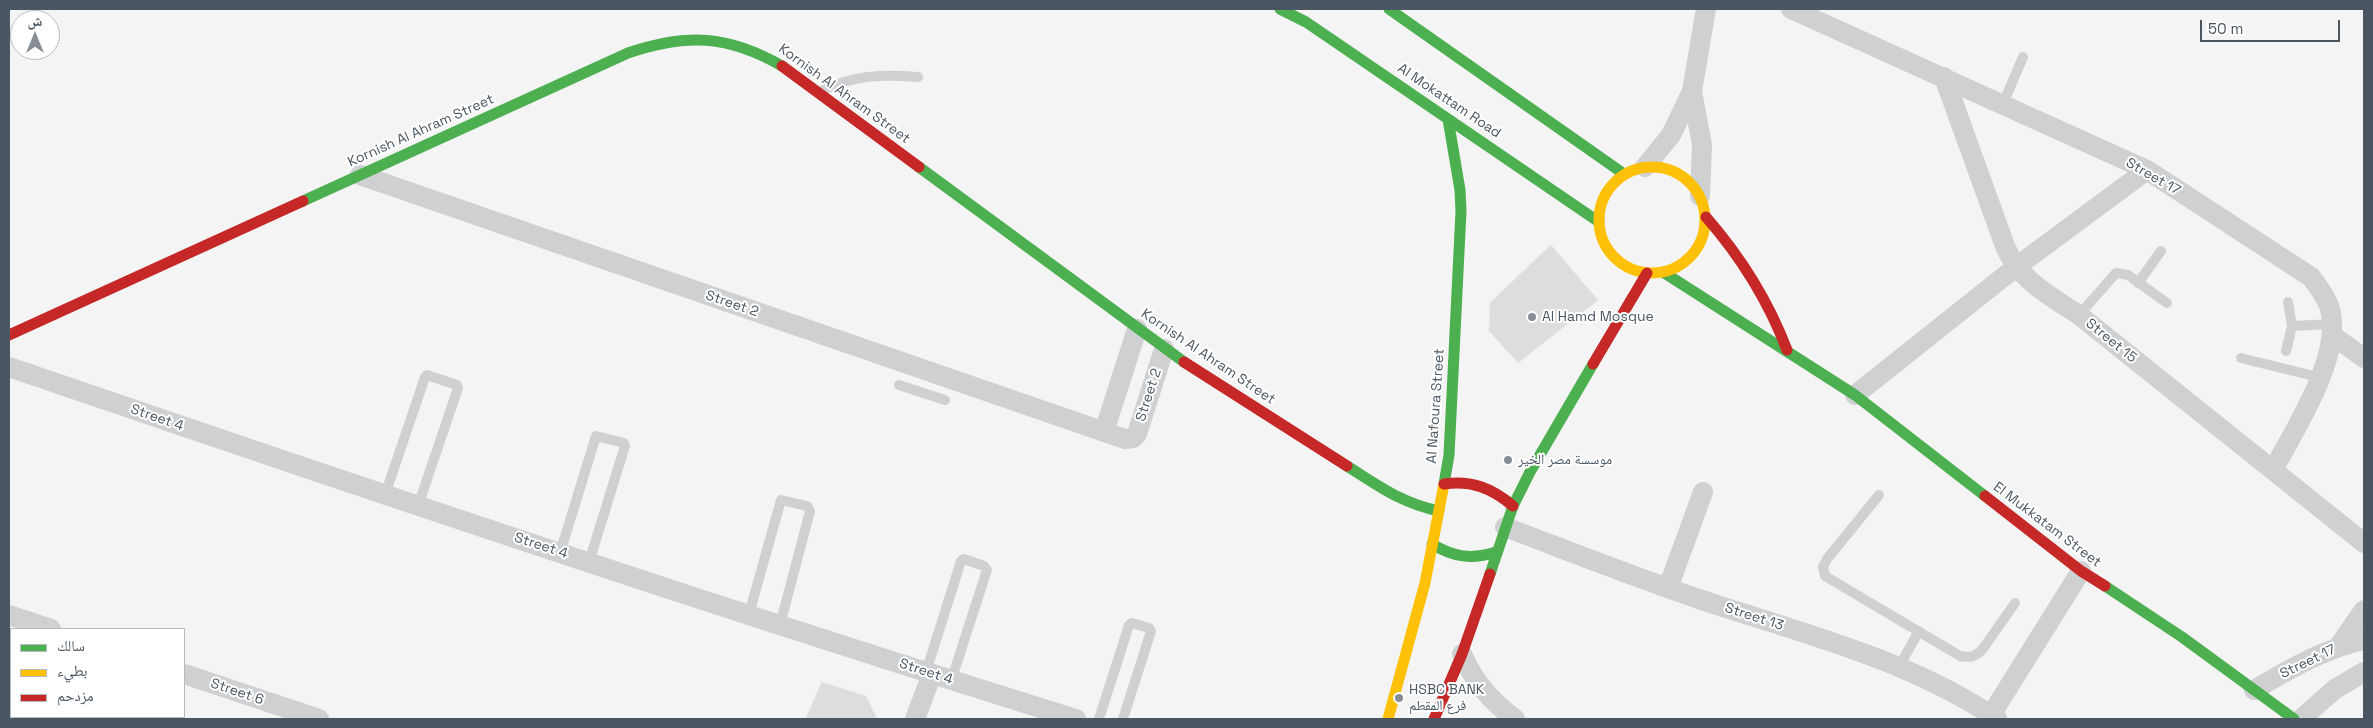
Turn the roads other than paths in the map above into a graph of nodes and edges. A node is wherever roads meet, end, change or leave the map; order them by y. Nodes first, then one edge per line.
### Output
1 (1280, 9) edge
2 (1389, 9) edge
3 (1706, 9) edge
4 (1791, 9) edge
5 (2023, 57) dead end
6 (918, 77) dead end
7 (1944, 77) junction
8 (817, 92) junction
9 (1692, 92) junction
10 (2003, 104) junction
11 (1448, 119) junction
12 (1645, 167) junction
13 (2147, 170) junction
14 (1624, 174) junction
15 (360, 175) junction
16 (1700, 196) junction
17 (1706, 217) junction
18 (1599, 222) junction
19 (2161, 251) dead end
20 (2016, 267) junction
21 (1663, 272) junction
22 (1647, 273) junction
23 (2138, 283) junction
24 (2288, 302) dead end
25 (2167, 303) dead end
26 (2078, 315) junction
27 (2292, 326) junction
28 (1137, 329) junction
29 (2332, 330) junction
30 (9, 335) edge
31 (1164, 349) junction
32 (1787, 350) junction
33 (2286, 351) dead end
34 (2241, 358) dead end
35 (2364, 358) edge
36 (9, 367) edge
37 (930, 372) junction
38 (2322, 378) junction
39 (899, 385) dead end
40 (923, 393) junction
41 (1855, 396) junction
42 (945, 400) dead end
43 (1104, 432) junction
44 (2273, 470) junction
45 (1444, 484) junction
46 (1703, 492) dead end
47 (385, 495) junction
48 (1878, 495) dead end
49 (418, 506) junction
50 (1513, 506) junction
51 (1438, 511) junction
52 (1505, 527) junction
53 (2364, 543) edge
54 (1432, 544) junction
55 (560, 552) junction
56 (1496, 552) junction
57 (589, 562) junction
58 (2081, 571) junction
59 (1668, 588) junction
60 (2015, 603) dead end
61 (2364, 610) edge
62 (749, 614) junction
63 (9, 615) edge
64 (780, 625) junction
65 (48, 628) edge
66 (1919, 631) junction
67 (2364, 640) edge
68 (2339, 646) junction
69 (1462, 654) junction
70 (1900, 665) junction
71 (2364, 672) edge
72 (929, 673) junction
73 (185, 674) edge
74 (951, 681) junction
75 (2254, 690) junction
76 (1994, 717) edge
77 (309, 718) edge
78 (915, 719) edge
79 (1076, 719) edge
80 (1099, 719) edge
81 (1123, 719) edge
82 (1388, 719) edge
83 (1434, 719) edge
84 (1515, 719) edge
85 (2294, 719) edge
86 (2301, 719) edge

1 - 11 main road, Al Mokattam Road
2 - 14 main road
3 - 9 street
4 - 7 street, Street 17
5 - 10 lane
6 - 8 lane
7 - 10 street, Street 17
7 - 20 street, Street 15
8 - 15 main road, Kornish Al Ahram Street
8 - 28 main road, Kornish Al Ahram Street
9 - 12 street
9 - 16 street
10 - 13 street, Street 17
11 - 18 main road, Al Mokattam Road
11 - 45 main road, Al Nafoura Street
12 - 14 main road
12 - 16 main road
13 - 20 street
13 - 29 street, Street 17
14 - 18 main road
15 - 30 main road, Kornish Al Ahram Street
15 - 37 street, Street 2
16 - 17 main road
17 - 21 main road
17 - 32 main road
18 - 22 main road
19 - 23 lane
20 - 26 street, Street 15
20 - 41 street
21 - 22 main road
21 - 32 main road, El Mukkatam Street
22 - 50 main road
23 - 25 lane
23 - 26 lane
24 - 27 lane
26 - 44 street, Street 15
27 - 29 lane
27 - 33 lane
28 - 31 main road, Kornish Al Ahram Street
28 - 43 street
29 - 35 street
29 - 38 street, Street 17
31 - 43 street, Street 2
31 - 51 main road, Kornish Al Ahram Street
32 - 41 main road, El Mukkatam Street
34 - 38 lane
36 - 47 street, Street 4
37 - 40 lane
37 - 43 street, Street 2
38 - 44 street, Street 17
39 - 40 lane
40 - 42 lane
41 - 58 main road, El Mukkatam Street
44 - 53 street, Street 15
45 - 50 main road
45 - 51 main road, Al Nafoura Street
46 - 59 street
47 - 49 street, Street 4
47 - 49 lane
48 - 66 lane
49 - 55 street, Street 4
50 - 52 main road
51 - 54 main road, Al Nafoura Street
52 - 56 main road
52 - 59 street, Street 13
54 - 56 main road
54 - 82 main road, Al Nafoura Street
55 - 57 street, Street 4
55 - 57 lane
56 - 69 main road
57 - 62 street, Street 4
58 - 75 main road, El Mukkatam Street
58 - 76 street
59 - 70 street, Street 13
60 - 66 lane
61 - 68 street
62 - 64 street, Street 4
62 - 64 lane
63 - 65 street
64 - 72 street, Street 4
66 - 70 lane
67 - 68 street, Street 17
68 - 75 street, Street 17
69 - 83 main road
69 - 84 street
70 - 76 street, Street 13
71 - 86 street
72 - 74 street, Street 4
72 - 74 lane
72 - 78 street
73 - 77 street, Street 6
74 - 79 street, Street 4
75 - 85 main road, El Mukkatam Street
80 - 81 lane

